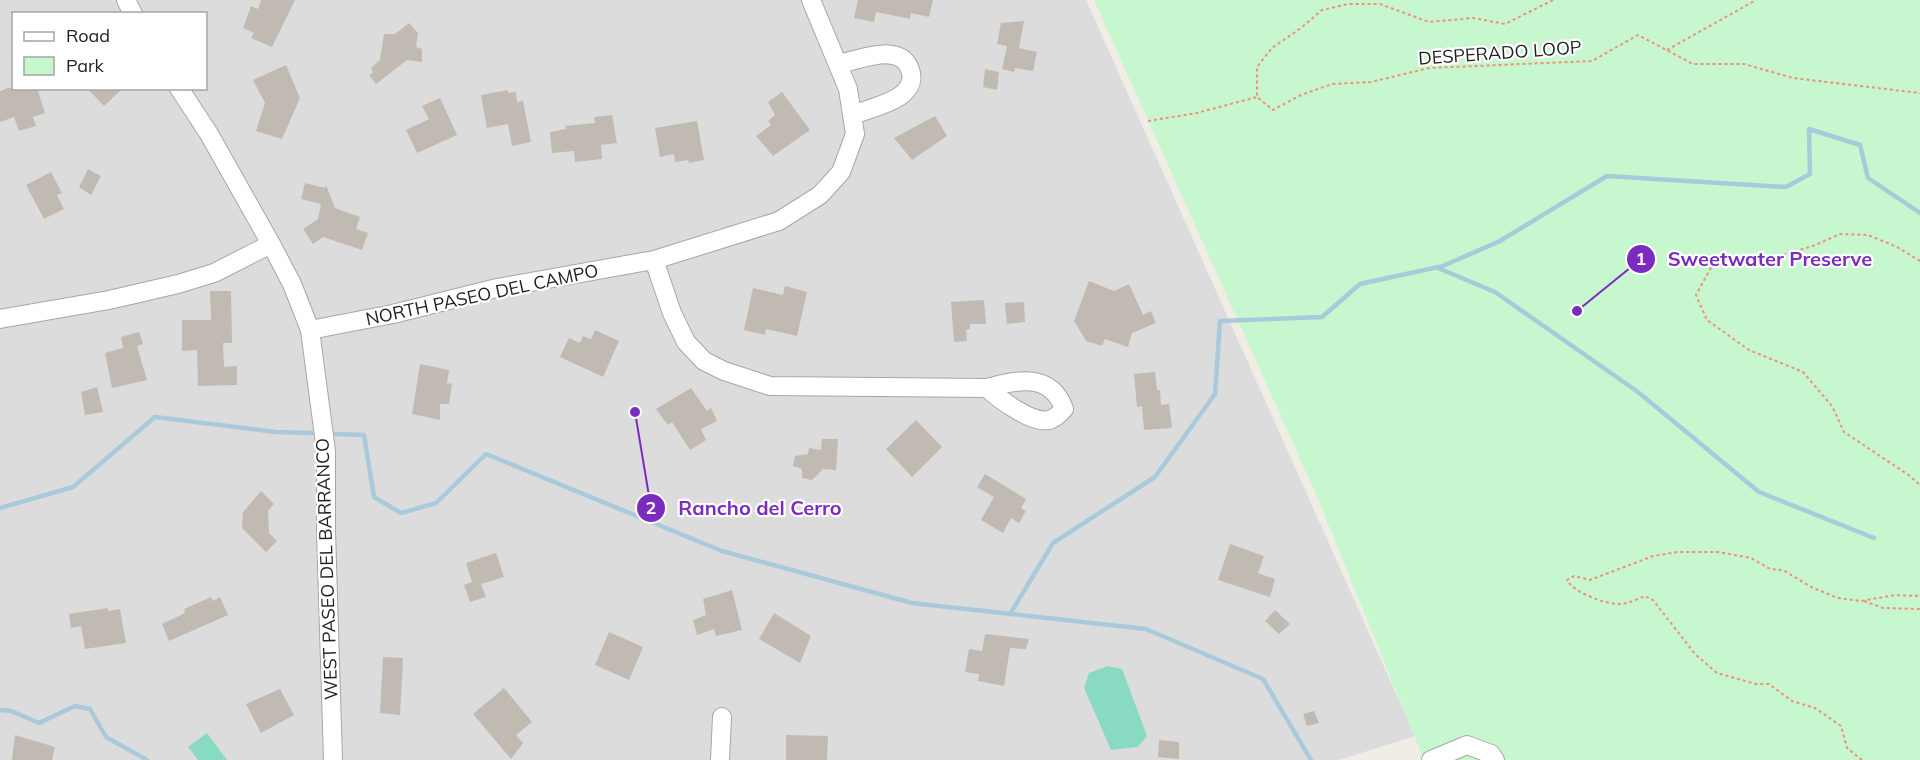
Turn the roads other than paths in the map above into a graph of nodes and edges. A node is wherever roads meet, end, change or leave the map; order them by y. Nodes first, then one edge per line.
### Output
1 (811, 0) edge
2 (838, 64) junction
3 (180, 90) edge
4 (852, 115) junction
5 (271, 244) junction
6 (654, 260) junction
7 (0, 319) edge
8 (310, 330) junction
9 (987, 388) dead end
10 (722, 717) dead end
11 (333, 760) edge
12 (720, 760) edge
13 (1431, 760) edge
14 (1496, 760) edge

1 - 2 street, NORTH PASEO DEL CAMPO
2 - 4 street, NORTH PASEO DEL CAMPO
2 - 4 street
3 - 5 street, WEST PASEO DEL BARRANCO
4 - 6 street, NORTH PASEO DEL CAMPO
5 - 7 street
5 - 8 street, WEST PASEO DEL BARRANCO
6 - 8 street, NORTH PASEO DEL CAMPO
6 - 9 street
8 - 11 street, WEST PASEO DEL BARRANCO
10 - 12 street
13 - 14 street

